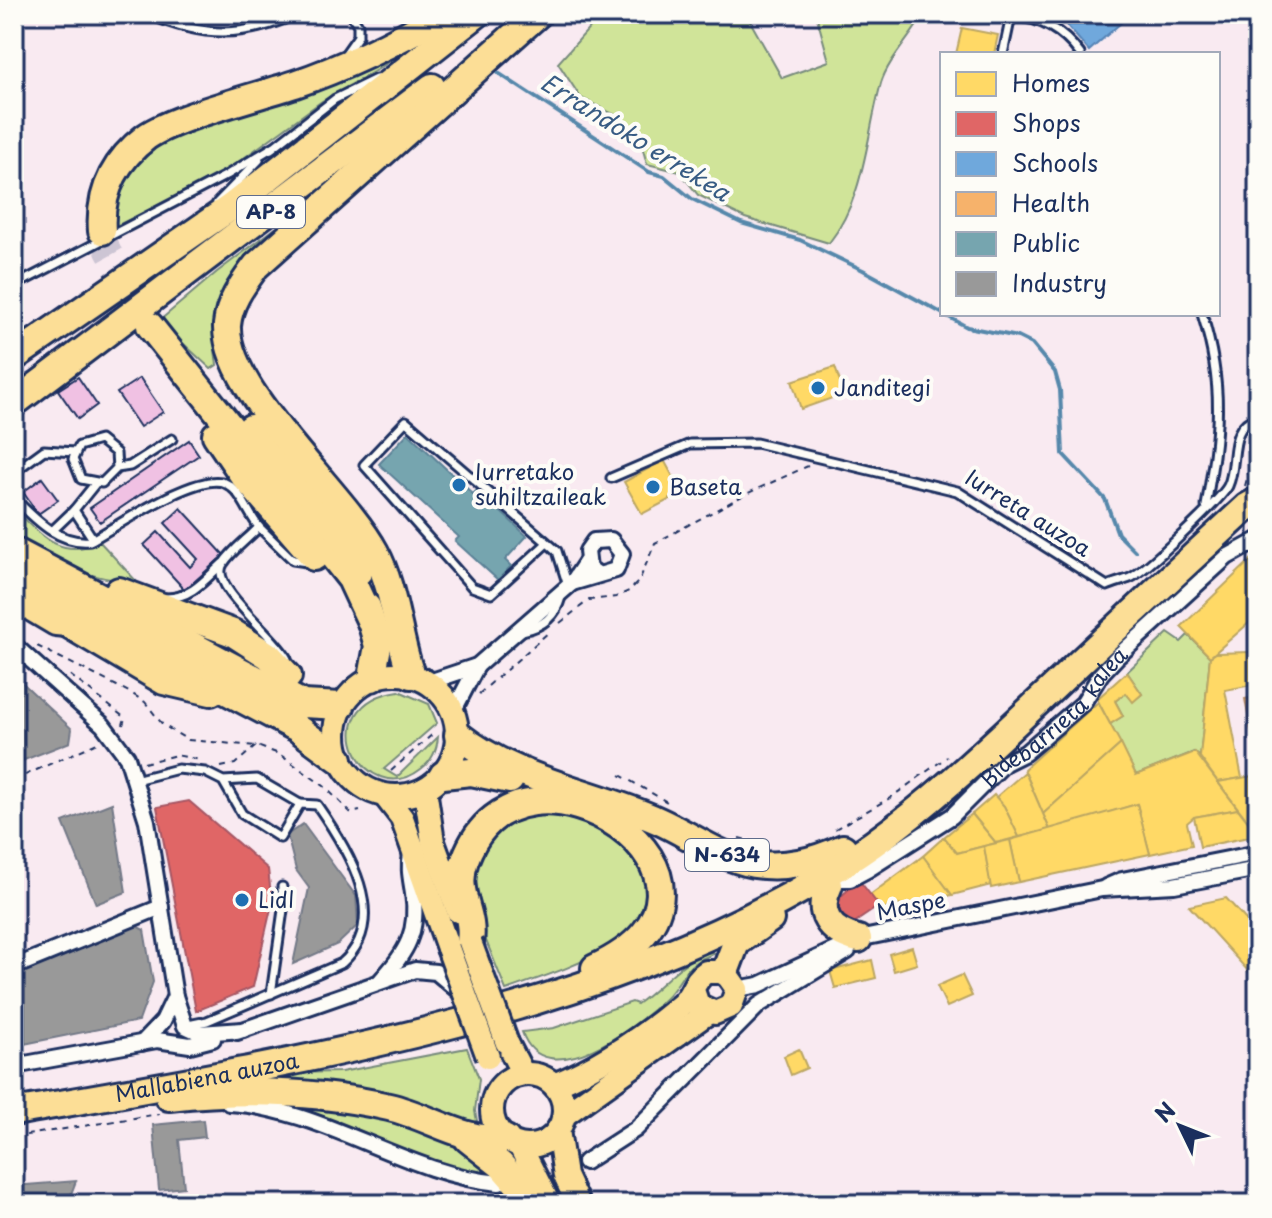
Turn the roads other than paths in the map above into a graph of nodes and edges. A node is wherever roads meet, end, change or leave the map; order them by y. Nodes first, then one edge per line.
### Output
1 (148, 14) edge
2 (297, 14) edge
3 (351, 14) edge
4 (444, 14) edge
5 (477, 14) edge
6 (521, 14) edge
7 (538, 14) edge
8 (1003, 52) edge
9 (1078, 52) edge
10 (416, 64) junction
11 (296, 83) junction
12 (273, 147) junction
13 (102, 231) tunnel mouth
14 (195, 232) junction
15 (14, 286) edge
16 (1203, 316) edge
17 (150, 326) tunnel mouth
18 (14, 357) edge
19 (198, 387) junction
20 (14, 403) edge
21 (1258, 417) edge
22 (172, 439) dead end
23 (75, 452) junction
24 (117, 468) junction
25 (18, 469) dead end
26 (611, 478) dead end
27 (95, 484) junction
28 (1252, 496) edge
29 (14, 498) edge
30 (1206, 509) junction
31 (74, 510) junction
32 (259, 527) junction
33 (52, 531) junction
34 (93, 539) junction
35 (1258, 540) edge
36 (547, 543) junction
37 (14, 551) edge
38 (586, 562) junction
39 (223, 563) junction
40 (321, 564) junction
41 (14, 573) edge
42 (599, 575) junction
43 (199, 586) junction
44 (568, 587) junction
45 (226, 591) junction
46 (138, 596) junction
47 (53, 601) edge
48 (371, 622) junction
49 (14, 645) edge
50 (234, 665) junction
51 (477, 666) junction
52 (415, 670) junction
53 (290, 677) junction
54 (372, 678) junction
55 (345, 701) junction
56 (448, 726) junction
57 (988, 749) junction
58 (339, 759) junction
59 (135, 780) junction
60 (223, 781) junction
61 (434, 782) junction
62 (385, 796) junction
63 (568, 802) junction
64 (300, 804) junction
65 (904, 822) junction
66 (412, 850) junction
67 (1258, 853) edge
68 (1258, 869) edge
69 (835, 882) junction
70 (282, 887) dead end
71 (1102, 889) junction
72 (161, 907) junction
73 (867, 937) junction
74 (459, 945) junction
75 (14, 967) edge
76 (381, 980) junction
77 (731, 980) junction
78 (694, 993) junction
79 (271, 994) junction
80 (175, 996) junction
81 (464, 996) junction
82 (709, 1012) junction
83 (185, 1026) junction
84 (243, 1030) junction
85 (398, 1036) junction
86 (142, 1043) junction
87 (14, 1066) edge
88 (523, 1074) junction
89 (554, 1085) junction
90 (496, 1093) junction
91 (156, 1106) junction
92 (14, 1114) edge
93 (561, 1122) junction
94 (462, 1134) junction
95 (513, 1142) junction
96 (585, 1162) dead end
97 (499, 1183) dead end
98 (535, 1204) edge
99 (549, 1204) edge
100 (578, 1204) edge

1 - 2 lane
3 - 11 lane
4 - 11 highway
5 - 10 highway, AP-8
6 - 20 highway, AP-8
7 - 52 highway
8 - 9 lane
10 - 12 lane
10 - 14 highway, AP-8
11 - 13 highway
12 - 14 lane
12 - 15 lane
14 - 18 highway, AP-8
16 - 30 lane
17 - 19 highway
19 - 40 highway
19 - 48 highway
21 - 30 lane
22 - 24 lane
23 - 24 lane
23 - 25 lane
23 - 27 lane
24 - 27 lane
26 - 30 lane, Iurreta auzoa
27 - 31 lane
28 - 57 highway, Bidebarrieta kalea / N-634
29 - 33 lane
31 - 33 lane
31 - 34 lane
32 - 34 lane
32 - 39 lane
32 - 40 lane
33 - 34 lane
35 - 69 street, Bidebarrieta kalea
36 - 36 lane
36 - 44 lane
37 - 47 highway
38 - 42 street
38 - 42 street
38 - 44 street
39 - 43 lane
39 - 45 lane
40 - 48 highway
41 - 47 highway
42 - 44 street
43 - 45 lane
43 - 46 lane
44 - 51 street
45 - 53 lane
46 - 47 highway
46 - 50 highway
47 - 50 highway
47 - 50 highway
48 - 54 highway
49 - 59 street
50 - 53 highway
50 - 55 highway
50 - 58 highway
51 - 52 street
51 - 56 street
52 - 54 main road
52 - 56 main road
53 - 55 highway
54 - 55 main road
55 - 58 main road
56 - 57 highway, N-634
56 - 61 main road
57 - 65 highway, Bidebarrieta kalea / N-634
58 - 62 main road
59 - 60 lane
59 - 72 street
60 - 64 lane
60 - 64 lane
61 - 62 main road
61 - 63 highway
61 - 74 main road
62 - 66 main road
63 - 74 highway
63 - 85 highway
64 - 79 lane
65 - 69 highway
65 - 85 highway, N-634
66 - 74 main road
66 - 76 street
67 - 71 street, Maspe
68 - 71 street, Maspe
69 - 73 highway
69 - 77 highway
70 - 79 lane
71 - 73 street, Maspe
72 - 75 street
72 - 80 street
73 - 77 street, Maspe
73 - 96 street
74 - 81 main road, bridge
74 - 88 main road, bridge
76 - 81 street
76 - 84 street
77 - 78 main road
77 - 82 main road
78 - 82 main road
78 - 89 main road
79 - 83 lane
80 - 83 street
80 - 86 street
81 - 90 main road, bridge
82 - 93 main road
83 - 84 street
84 - 86 street
85 - 92 highway, Mallabiena auzoa / N-634
86 - 87 street
88 - 89 main road
88 - 90 main road
89 - 93 main road
90 - 95 main road
91 - 92 highway
91 - 94 highway
91 - 97 street
93 - 95 main road
93 - 100 main road
94 - 95 highway
94 - 98 highway
95 - 99 main road

